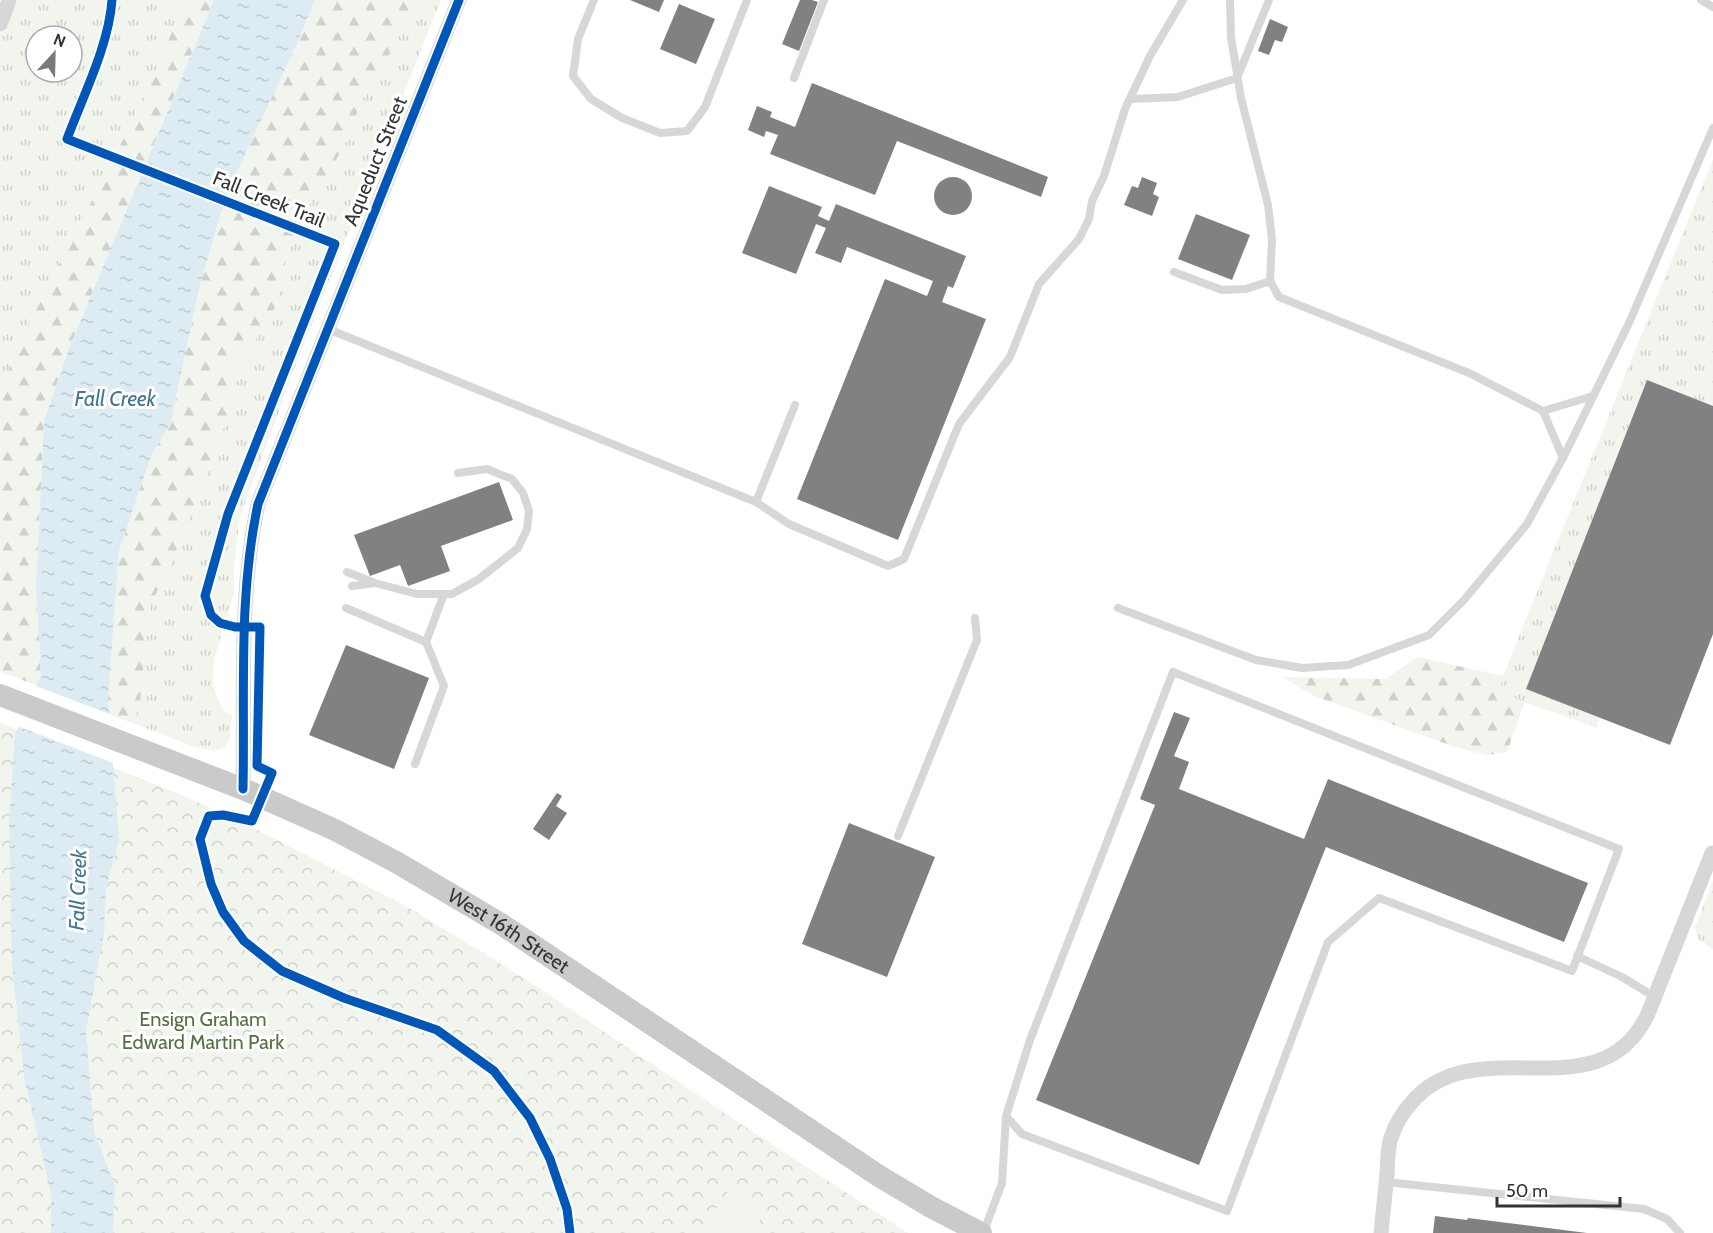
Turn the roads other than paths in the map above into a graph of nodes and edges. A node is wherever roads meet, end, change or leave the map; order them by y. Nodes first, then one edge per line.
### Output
1 (9, 0) edge
2 (459, 0) edge
3 (594, 0) edge
4 (747, 0) edge
5 (824, 0) edge
6 (1183, 0) edge
7 (1230, 0) edge
8 (1269, 0) edge
9 (1701, 0) edge
10 (1713, 8) edge
11 (0, 24) edge
12 (794, 78) dead end
13 (1238, 78) junction
14 (1130, 99) junction
15 (1713, 128) edge
16 (1173, 272) dead end
17 (1270, 281) junction
18 (328, 329) junction
19 (1593, 396) junction
20 (795, 405) dead end
21 (1543, 411) junction
22 (1563, 458) junction
23 (458, 473) dead end
24 (756, 502) junction
25 (347, 572) dead end
26 (375, 583) junction
27 (352, 586) dead end
28 (444, 594) junction
29 (346, 608) dead end
30 (1118, 608) dead end
31 (975, 618) dead end
32 (426, 642) junction
33 (0, 694) edge
34 (415, 764) dead end
35 (243, 789) junction
36 (897, 836) dead end
37 (1712, 852) edge
38 (1577, 956) junction
39 (1655, 997) junction
40 (1006, 1116) junction
41 (1386, 1182) junction
42 (982, 1233) edge
43 (1381, 1233) edge
44 (1680, 1233) edge

1 - 11 street
2 - 18 street, Aqueduct Street
3 - 4 lane
5 - 12 lane
6 - 14 lane
7 - 13 lane
8 - 13 lane
9 - 10 lane
13 - 14 lane
13 - 17 lane
14 - 24 lane
15 - 19 lane
16 - 17 lane
17 - 21 lane
18 - 24 lane
18 - 35 street, Aqueduct Street
19 - 21 lane
19 - 22 lane
20 - 24 lane
21 - 22 lane
22 - 30 lane
23 - 28 lane
25 - 26 lane
26 - 27 lane
26 - 28 lane
28 - 32 lane
29 - 32 lane
31 - 36 lane
32 - 34 lane
33 - 35 main road, West 16th Street
35 - 42 main road, West 16th Street
37 - 39 street
38 - 39 lane
38 - 40 lane
38 - 40 lane
39 - 41 street
40 - 42 lane
41 - 43 street
41 - 44 lane

